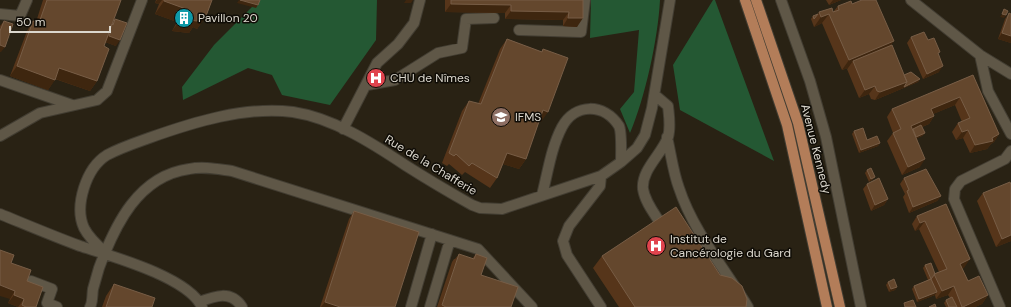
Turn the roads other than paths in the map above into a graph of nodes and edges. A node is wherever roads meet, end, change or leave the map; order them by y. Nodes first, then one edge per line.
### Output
1 (27, 0) edge
2 (142, 0) edge
3 (420, 0) edge
4 (585, 0) edge
5 (670, 0) edge
6 (745, 0) edge
7 (756, 0) edge
8 (781, 0) edge
9 (911, 0) edge
10 (0, 14) edge
11 (494, 18) dead end
12 (518, 30) dead end
13 (980, 55) junction
14 (1011, 74) edge
15 (0, 80) edge
16 (367, 85) junction
17 (654, 95) junction
18 (72, 105) junction
19 (343, 129) junction
20 (1011, 134) edge
21 (0, 136) edge
22 (668, 137) junction
23 (1011, 151) edge
24 (621, 162) junction
25 (601, 176) junction
26 (542, 195) junction
27 (0, 214) edge
28 (661, 224) edge
29 (432, 234) junction
30 (450, 240) junction
31 (106, 253) junction
32 (31, 281) edge
33 (200, 304) edge
34 (57, 307) edge
35 (90, 307) edge
36 (242, 307) edge
37 (411, 307) edge
38 (430, 307) edge
39 (532, 307) edge
40 (601, 307) edge
41 (748, 307) edge
42 (827, 307) edge
43 (840, 307) edge
44 (861, 307) edge
45 (1000, 307) edge

1 - 10 street
2 - 18 street
3 - 16 street
4 - 12 street
5 - 17 street
6 - 42 main road, Avenue Kennedy
7 - 43 main road, Avenue Kennedy
8 - 44 street
9 - 13 street
11 - 16 street
13 - 14 street
13 - 20 street
15 - 18 street
16 - 19 street
17 - 22 street
17 - 24 street
18 - 21 street
19 - 26 street, Rue de la Chafferie
19 - 31 street, Rue de la Chafferie
22 - 28 street
22 - 41 street
23 - 45 street
24 - 25 street, Rue de la Chafferie
24 - 26 street
25 - 26 street, Rue de la Chafferie
25 - 40 street
27 - 31 street
29 - 30 street
29 - 31 street
29 - 37 street
30 - 38 street
30 - 39 street
31 - 33 street
31 - 35 street
32 - 34 street
33 - 36 street

